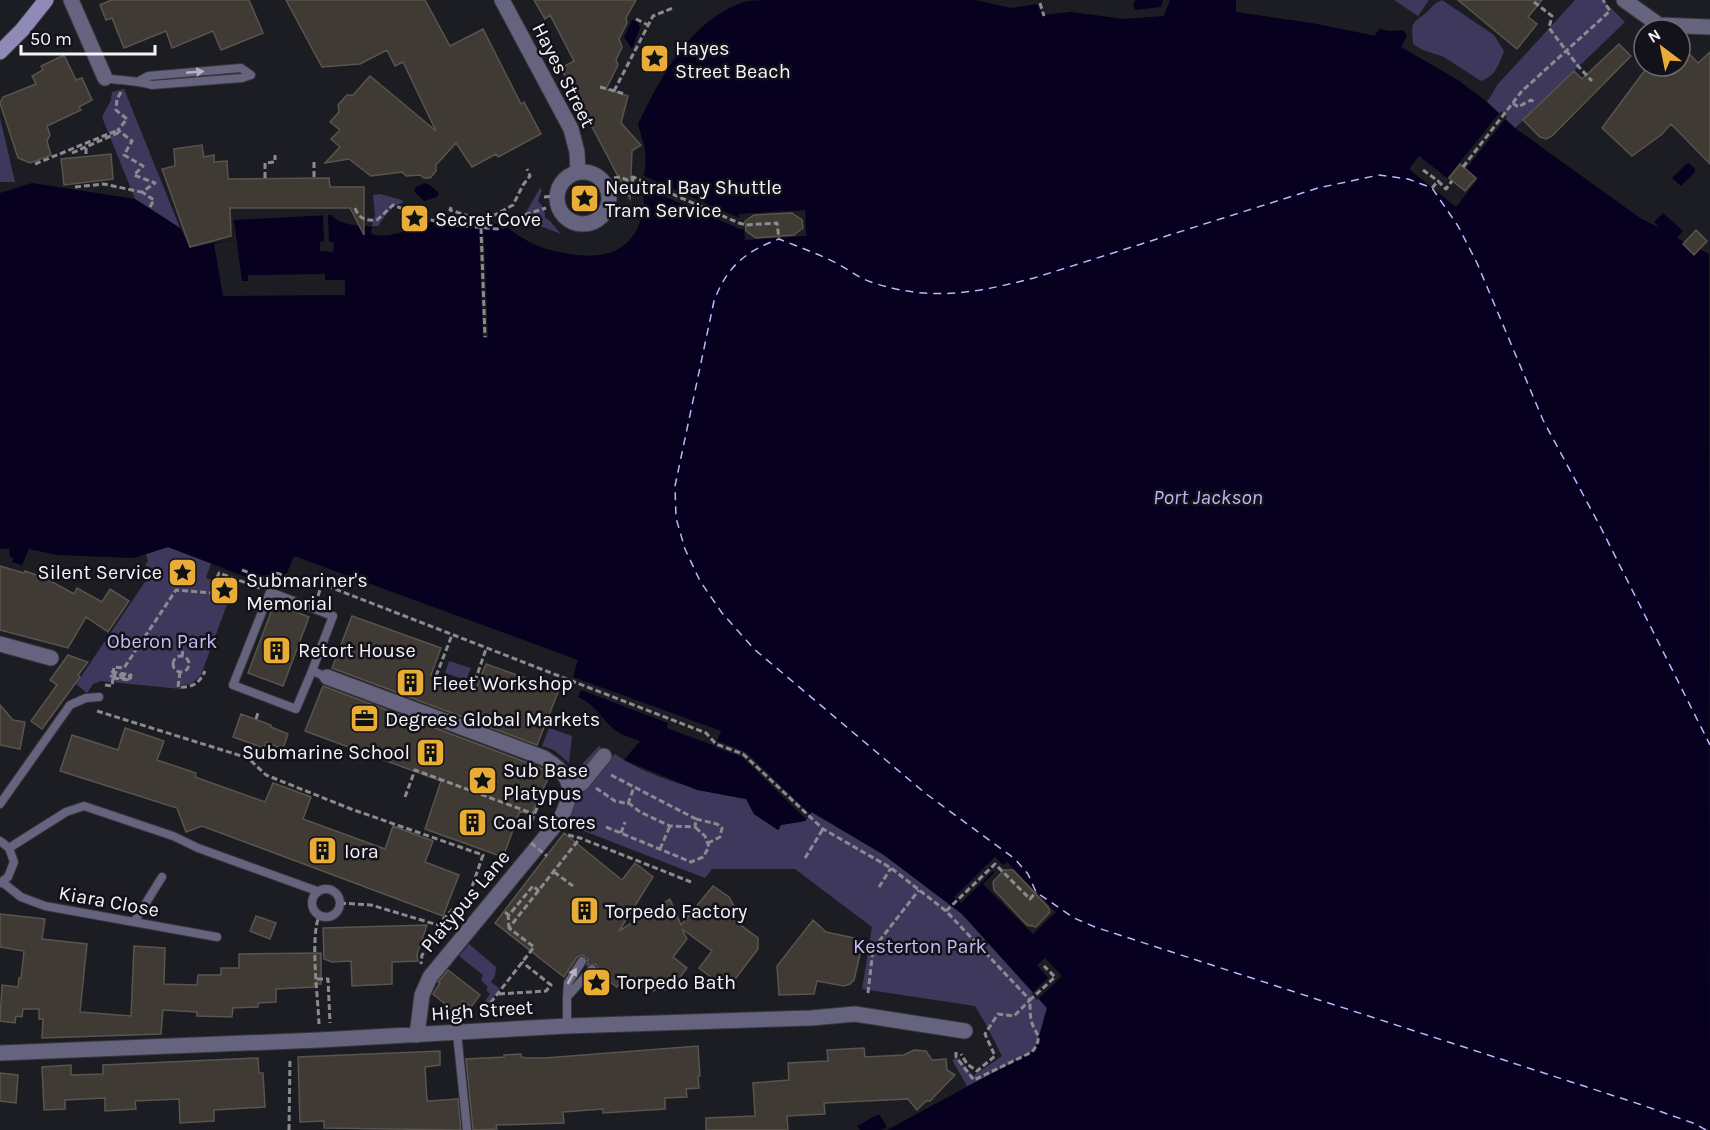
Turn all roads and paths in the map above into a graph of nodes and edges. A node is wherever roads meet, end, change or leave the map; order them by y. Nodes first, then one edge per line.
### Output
1 (46, 0) edge
2 (71, 0) edge
3 (502, 0) edge
4 (1603, 0) edge
5 (1624, 0) edge
6 (1534, 2) dead end
7 (1040, 3) dead end
8 (673, 8) dead end
9 (1044, 16) dead end
10 (636, 20) dead end
11 (648, 25) junction
12 (1710, 27) edge
13 (1567, 51) junction
14 (0, 52) edge
15 (105, 78) joint
16 (139, 81) junction
17 (1592, 81) dead end
18 (121, 87) dead end
19 (600, 87) dead end
20 (614, 91) junction
21 (625, 93) dead end
22 (1534, 102) dead end
23 (1513, 103) junction
24 (119, 131) junction
25 (86, 148) junction
26 (72, 153) dead end
27 (275, 155) dead end
28 (86, 156) dead end
29 (314, 162) dead end
30 (35, 164) dead end
31 (1463, 167) dead end
32 (527, 169) dead end
33 (1423, 170) dead end
34 (578, 172) junction
35 (632, 177) junction
36 (265, 178) dead end
37 (314, 178) dead end
38 (614, 178) dead end
39 (1438, 181) junction
40 (1452, 181) dead end
41 (75, 187) dead end
42 (1432, 188) dead end
43 (630, 189) dead end
44 (142, 192) junction
45 (150, 207) dead end
46 (451, 207) dead end
47 (355, 208) dead end
48 (546, 208) dead end
49 (474, 220) junction
50 (480, 228) junction
51 (779, 239) dead end
52 (485, 336) dead end
53 (242, 570) dead end
54 (276, 573) dead end
55 (286, 576) dead end
56 (272, 581) dead end
57 (270, 592) junction
58 (313, 609) junction
59 (452, 635) junction
60 (203, 639) dead end
61 (212, 642) dead end
62 (0, 644) edge
63 (183, 649) dead end
64 (486, 649) junction
65 (182, 657) junction
66 (51, 658) dead end
67 (205, 671) dead end
68 (312, 671) junction
69 (180, 672) junction
70 (113, 676) junction
71 (436, 676) dead end
72 (327, 677) joint
73 (472, 690) dead end
74 (99, 697) dead end
75 (91, 709) dead end
76 (604, 756) dead end
77 (609, 774) dead end
78 (544, 788) dead end
79 (634, 788) junction
80 (570, 789) junction
81 (598, 789) dead end
82 (542, 794) junction
83 (405, 797) dead end
84 (549, 797) dead end
85 (0, 804) edge
86 (628, 804) junction
87 (696, 819) junction
88 (626, 822) dead end
89 (670, 826) junction
90 (606, 827) dead end
91 (695, 827) junction
92 (823, 829) junction
93 (621, 833) junction
94 (580, 838) junction
95 (0, 840) edge
96 (562, 842) dead end
97 (531, 843) dead end
98 (708, 843) junction
99 (9, 848) junction
100 (660, 849) junction
101 (547, 856) dead end
102 (805, 858) dead end
103 (891, 868) junction
104 (554, 872) junction
105 (535, 876) dead end
106 (162, 877) dead end
107 (1, 882) edge
108 (691, 882) dead end
109 (573, 886) dead end
110 (879, 887) dead end
111 (919, 890) junction
112 (317, 891) junction
113 (539, 891) junction
114 (1036, 892) dead end
115 (340, 903) junction
116 (946, 911) junction
117 (457, 914) junction
118 (508, 914) junction
119 (319, 916) junction
120 (134, 922) junction
121 (510, 928) junction
122 (217, 937) dead end
123 (582, 961) dead end
124 (522, 962) junction
125 (1044, 966) dead end
126 (592, 969) dead end
127 (422, 970) dead end
128 (317, 979) junction
129 (868, 993) dead end
130 (498, 994) junction
131 (567, 997) junction
132 (1030, 1000) junction
133 (485, 1010) dead end
134 (319, 1022) dead end
135 (341, 1022) dead end
136 (567, 1026) junction
137 (965, 1031) dead end
138 (457, 1034) junction
139 (417, 1035) junction
140 (956, 1052) dead end
141 (0, 1053) edge
142 (290, 1053) dead end
143 (962, 1054) dead end
144 (289, 1130) edge
145 (467, 1130) edge

1 - 14 main road
2 - 15 street
3 - 34 street, Hayes Street
4 - 13 path
5 - 12 street
6 - 13 path
7 - 9 path
8 - 11 path
10 - 11 path
11 - 20 path
13 - 17 path
13 - 23 path
15 - 16 lane
16 -> 16 lane
18 - 24 path
19 - 20 path
20 - 21 path
22 - 23 path
23 - 31 path
24 - 25 path
24 - 30 path
24 - 44 path
25 - 26 path
25 - 28 path
27 - 36 path
29 - 37 path
32 - 49 path
33 - 39 path
34 - 34 street
35 - 38 path
35 - 43 path
35 - 51 path
39 - 40 path
39 - 42 path
41 - 44 path
44 - 45 path
46 - 49 path
47 - 50 path
48 - 50 path
49 - 50 path
50 - 52 path
53 - 56 path
54 - 55 path
57 - 58 lane
57 - 68 lane
57 - 70 path
58 - 59 path
58 - 68 lane
59 - 64 path
59 - 71 path
60 - 61 path
62 - 66 street
63 - 65 path
64 - 73 path
64 - 92 path
65 - 69 path
65 - 69 path
67 - 69 path
68 - 72 lane
70 - 70 path, bridge
72 - 80 street
74 - 85 lane
75 - 117 path
76 - 80 street
77 - 79 path
78 - 82 path
79 - 86 path
79 - 87 path
80 - 139 street, Platypus Lane
81 - 86 path
82 - 83 path
82 - 84 path
86 - 89 path
87 - 91 path
87 - 98 path
88 - 93 path
89 - 91 path
89 - 100 path
90 - 93 path
91 - 98 path
92 - 102 path
92 - 103 path
93 - 100 path
94 - 96 path
94 - 104 path
94 - 108 path
95 - 99 lane
97 - 101 path, bridge
98 - 100 path
99 - 107 lane
99 - 112 lane
103 - 110 path
103 - 111 path
104 - 109 path
104 - 113 path
105 - 118 path
106 - 120 lane
107 - 120 lane, Kiara Close
111 - 116 path
111 - 129 path
112 - 115 lane
112 - 119 lane
113 - 118 path
113 - 121 path
114 - 116 path
115 - 117 path
115 - 119 lane
116 - 132 path
117 - 127 path
118 - 121 path
119 - 128 path
120 - 122 lane, Kiara Close
121 - 124 path
131 -> 123 lane
124 - 130 path
124 - 130 path
125 - 132 path
126 - 131 lane
128 - 134 path
128 - 135 path
130 - 133 path
131 - 136 lane
132 - 140 path
132 - 143 path
136 - 137 street, High Street
136 - 138 street, High Street
138 - 139 street, High Street
138 - 145 lane
139 - 141 street, High Street
142 - 144 path

